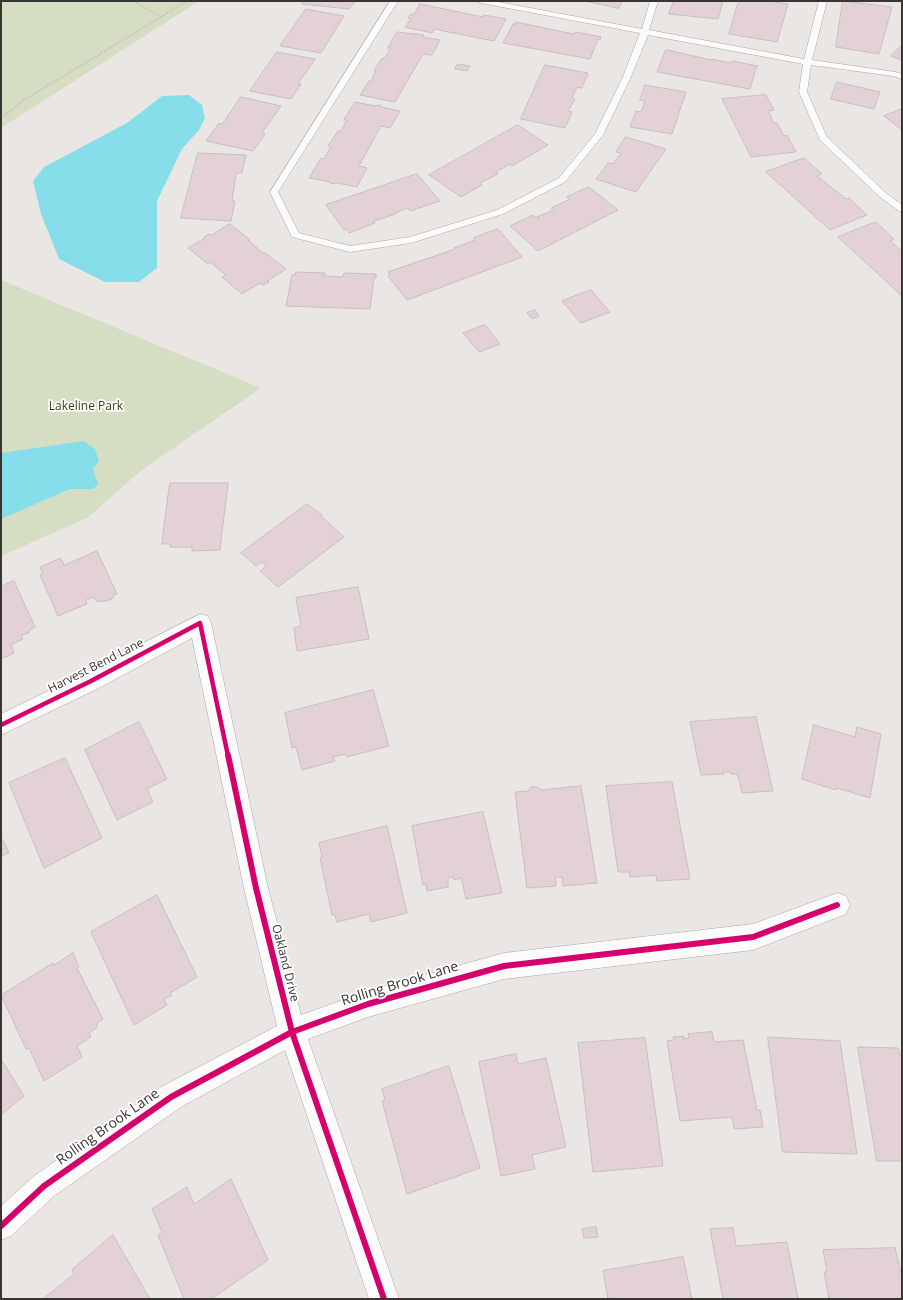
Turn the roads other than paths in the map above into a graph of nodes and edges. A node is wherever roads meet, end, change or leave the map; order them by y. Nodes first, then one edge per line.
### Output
1 (394, 1) edge
2 (481, 1) edge
3 (654, 1) edge
4 (823, 1) edge
5 (645, 31) junction
6 (807, 62) junction
7 (902, 77) edge
8 (902, 210) edge
9 (200, 623) joint
10 (1, 725) edge
11 (837, 905) dead end
12 (292, 1032) junction
13 (1, 1226) edge
14 (384, 1299) edge

1 - 5 lane
2 - 5 lane
3 - 5 lane
4 - 6 lane
5 - 6 lane
6 - 7 lane
6 - 8 lane
9 - 10 street, Harvest Bend Lane
9 - 12 street, Oakland Drive
11 - 12 street, Rolling Brook Lane
12 - 13 street, Rolling Brook Lane
12 - 14 street, Oakland Drive

